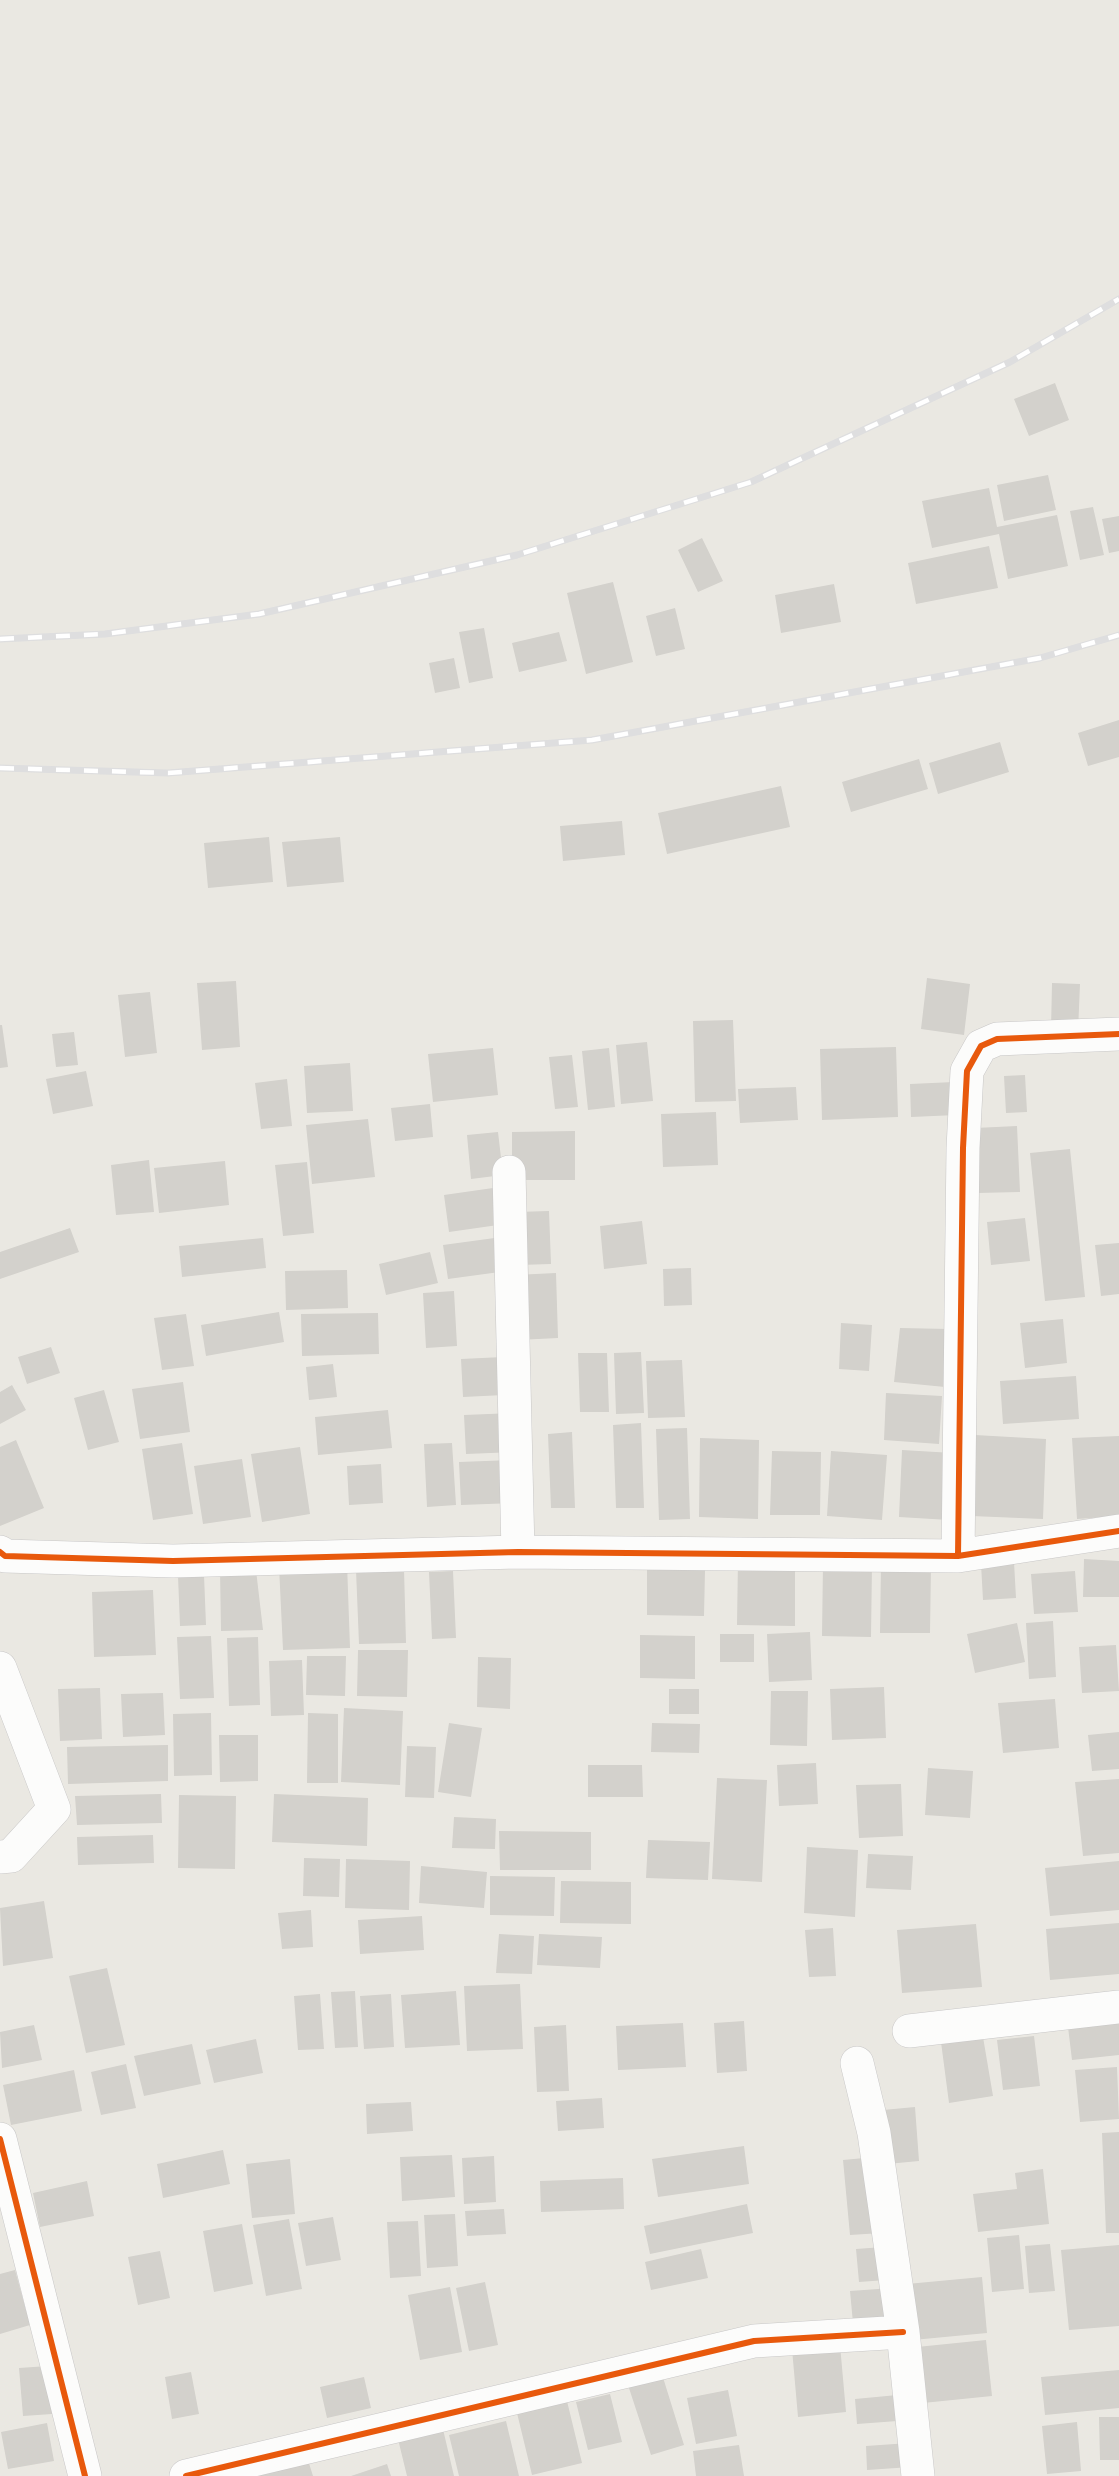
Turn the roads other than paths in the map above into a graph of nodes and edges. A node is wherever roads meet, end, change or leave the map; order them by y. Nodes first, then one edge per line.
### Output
1 (1119, 1034) edge
2 (510, 1172) dead end
3 (1119, 1531) edge
4 (518, 1551) junction
5 (958, 1556) junction
6 (2, 1563) edge
7 (0, 1668) edge
8 (0, 1857) edge
9 (1119, 2007) edge
10 (909, 2031) dead end
11 (857, 2062) dead end
12 (0, 2139) edge
13 (903, 2332) junction
14 (85, 2476) edge
15 (186, 2476) edge
16 (918, 2476) edge

1 - 5 street
2 - 4 street
3 - 5 street
4 - 5 street
4 - 6 street
7 - 8 street
9 - 10 street
11 - 13 street
12 - 14 street
13 - 15 street
13 - 16 street

